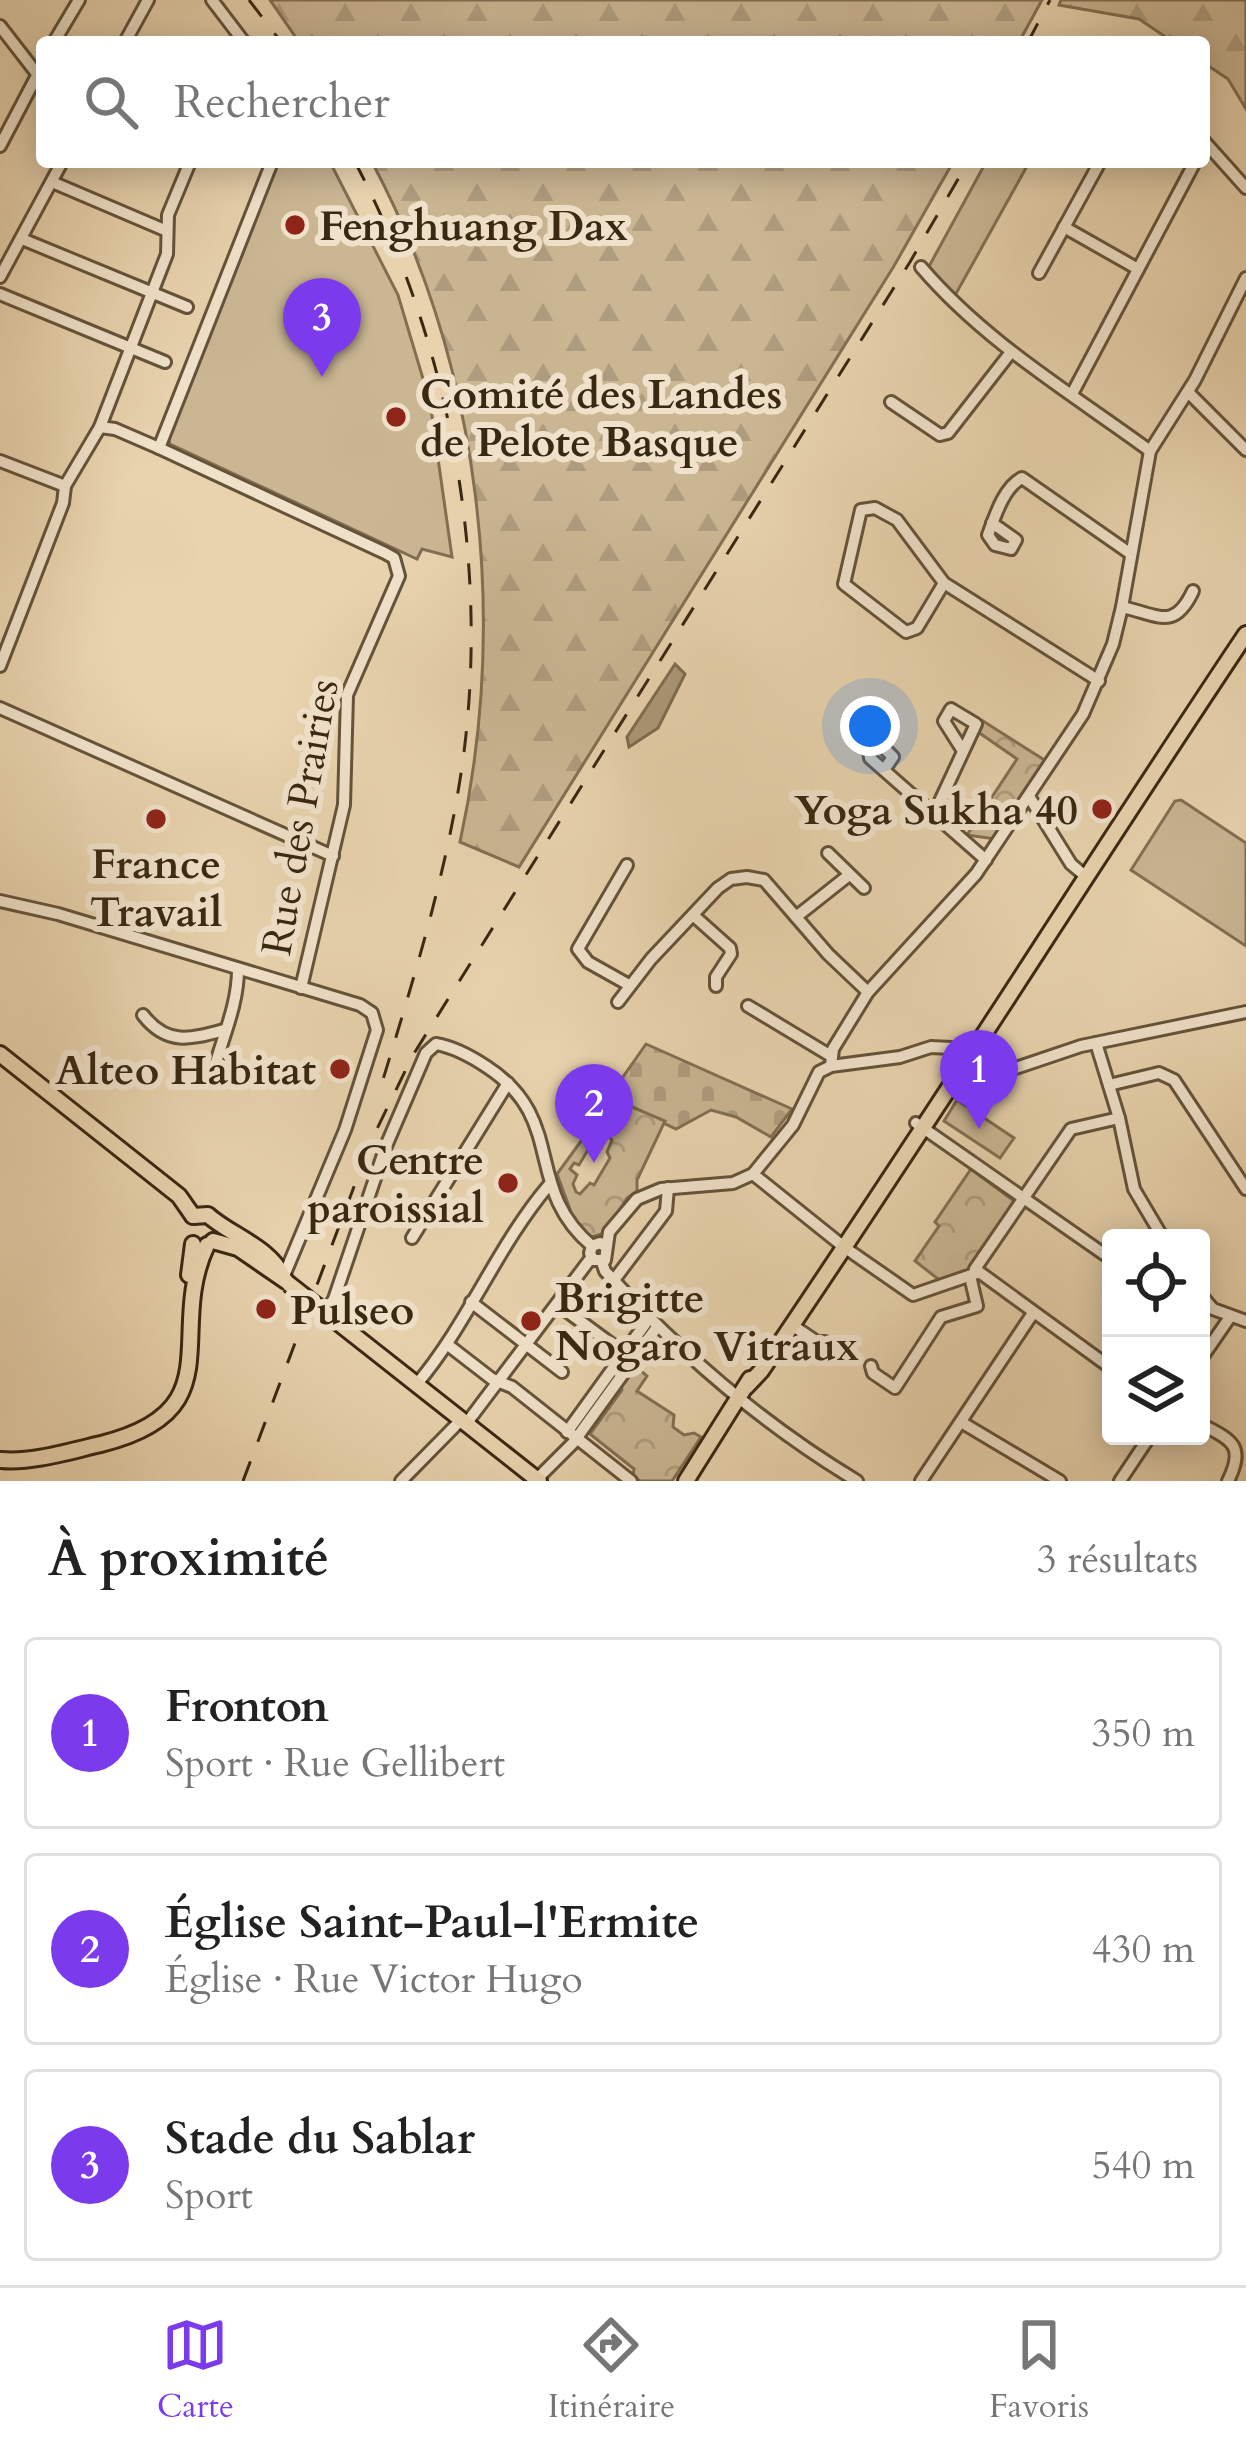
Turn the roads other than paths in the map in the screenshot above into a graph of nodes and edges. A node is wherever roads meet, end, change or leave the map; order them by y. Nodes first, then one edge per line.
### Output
1 (79, 0) edge
2 (148, 0) edge
3 (212, 0) edge
4 (0, 26) edge
5 (58, 36) edge
6 (128, 36) edge
7 (239, 36) edge
8 (36, 69) edge
9 (36, 81) edge
10 (0, 113) edge
11 (13, 123) junction
12 (0, 146) edge
13 (1210, 149) edge
14 (59, 168) edge
15 (187, 168) edge
16 (270, 168) edge
17 (1097, 168) edge
18 (1192, 168) edge
19 (52, 182) junction
20 (1246, 188) edge
21 (1064, 226) junction
22 (167, 231) junction
23 (22, 239) junction
24 (921, 267) dead end
25 (2, 268) edge
26 (1138, 269) junction
27 (1039, 273) dead end
28 (1246, 278) edge
29 (152, 293) junction
30 (0, 294) edge
31 (187, 307) dead end
32 (130, 348) junction
33 (1011, 352) junction
34 (165, 362) dead end
35 (1188, 392) junction
36 (1072, 394) junction
37 (891, 402) dead end
38 (100, 427) junction
39 (159, 448) junction
40 (1246, 450) edge
41 (1150, 451) junction
42 (0, 461) edge
43 (64, 486) junction
44 (992, 523) dead end
45 (1131, 554) junction
46 (944, 583) junction
47 (1193, 591) dead end
48 (1122, 607) junction
49 (1246, 634) edge
50 (0, 666) edge
51 (1099, 681) junction
52 (0, 708) edge
53 (963, 751) dead end
54 (884, 770) dead end
55 (1030, 798) junction
56 (934, 814) junction
57 (828, 853) dead end
58 (333, 856) junction
59 (986, 860) junction
60 (627, 865) dead end
61 (849, 875) junction
62 (1084, 875) junction
63 (864, 888) dead end
64 (0, 901) edge
65 (693, 915) junction
66 (796, 917) junction
67 (238, 969) junction
68 (629, 985) junction
69 (716, 986) dead end
70 (302, 988) junction
71 (868, 992) junction
72 (618, 1002) dead end
73 (748, 1006) dead end
74 (1246, 1012) edge
75 (143, 1015) dead end
76 (224, 1030) junction
77 (1096, 1042) junction
78 (0, 1054) edge
79 (966, 1056) junction
80 (831, 1061) junction
81 (955, 1072) junction
82 (212, 1078) dead end
83 (508, 1083) junction
84 (1109, 1085) junction
85 (1119, 1118) junction
86 (919, 1126) junction
87 (752, 1174) junction
88 (549, 1185) junction
89 (668, 1188) junction
90 (1246, 1189) edge
91 (1023, 1196) junction
92 (193, 1216) junction
93 (1158, 1229) edge
94 (412, 1238) dead end
95 (207, 1239) junction
96 (841, 1245) junction
97 (598, 1253) junction
98 (1102, 1253) edge
99 (974, 1274) junction
100 (283, 1278) junction
101 (614, 1280) junction
102 (471, 1302) junction
103 (556, 1304) junction
104 (1210, 1305) edge
105 (321, 1309) junction
106 (1033, 1313) junction
107 (1230, 1317) junction
108 (1246, 1321) edge
109 (653, 1324) junction
110 (792, 1325) junction
111 (825, 1342) dead end
112 (527, 1344) junction
113 (448, 1345) junction
114 (1210, 1345) edge
115 (628, 1357) junction
116 (1102, 1362) edge
117 (871, 1366) dead end
118 (562, 1372) dead end
119 (497, 1382) junction
120 (416, 1385) junction
121 (742, 1393) junction
122 (962, 1421) junction
123 (464, 1422) junction
124 (1210, 1429) edge
125 (572, 1435) junction
126 (1144, 1445) edge
127 (1, 1456) edge
128 (537, 1480) edge
129 (400, 1481) edge
130 (632, 1481) edge
131 (686, 1481) edge
132 (856, 1481) edge
133 (922, 1481) edge
134 (1060, 1481) edge
135 (1120, 1481) edge
136 (1228, 1481) edge

1 - 5 street
2 - 6 street
3 - 7 street
4 - 8 street
9 - 11 street
10 - 11 street
11 - 12 street
13 - 20 street
14 - 19 street
15 - 22 street
16 - 39 street
17 - 21 street
18 - 26 street
19 - 22 street
19 - 23 street
21 - 26 street
21 - 27 street
22 - 29 street
23 - 25 street
23 - 29 street
24 - 33 street
26 - 36 street
28 - 35 street
29 - 31 street
29 - 32 street
30 - 32 street
32 - 34 street
32 - 38 street
33 - 36 street
33 - 37 street
35 - 40 street
35 - 41 street
36 - 41 street
38 - 39 street, Rue des Prairies
38 - 43 street
39 - 58 street, Rue des Prairies
41 - 45 street
42 - 43 street
43 - 50 street
44 - 45 street
45 - 48 street
46 - 46 street
46 - 51 street
47 - 48 street
48 - 51 street
49 - 62 main road
51 - 55 street
52 - 58 street
53 - 56 street
54 - 56 street
55 - 59 street
55 - 62 street
56 - 59 street
57 - 61 street
58 - 70 street, Rue des Prairies
59 - 71 street
60 - 68 street
61 - 63 street
61 - 66 street
62 - 79 main road
64 - 67 street
65 - 66 street
65 - 68 street
65 - 69 street
66 - 71 street
67 - 70 street
67 - 76 street
68 - 72 street
70 - 100 street
71 - 80 street
73 - 80 street
74 - 77 street
75 - 76 street
76 - 82 street
77 - 81 street
77 - 84 street
78 - 92 main road
79 - 80 street
79 - 81 main road
80 - 87 street
81 - 86 main road
83 - 88 street
83 - 94 street
83 - 105 street
84 - 85 street
84 - 90 street
85 - 91 street
85 - 93 street
86 - 91 street
86 - 96 main road
87 - 89 street
87 - 96 street
88 - 97 street
88 - 102 street
89 - 97 street
89 - 101 street
91 - 98 street
91 - 99 street
92 - 95 main road
92 - 95 main road
95 - 100 main road
95 - 127 main road
96 - 99 street
96 - 110 main road
96 - 121 main road
97 - 101 street
97 - 103 street
99 - 106 street
99 - 117 street
100 - 105 main road, bridge
101 - 109 street
102 - 112 street
102 - 113 street
103 - 112 street
103 - 115 street
104 - 107 street
105 - 120 main road
106 - 116 street
106 - 122 street
107 - 108 street
107 - 114 street
109 - 115 street
109 - 121 street
110 - 111 street
110 - 121 main road
112 - 118 street
112 - 119 street
113 - 119 street
113 - 120 street
115 - 125 street
119 - 123 street
119 - 125 street
120 - 123 main road
121 - 131 main road
121 - 132 street
122 - 133 street
122 - 134 street
123 - 128 main road
123 - 129 street
124 - 136 street
125 - 128 street
125 - 130 street
126 - 135 street

